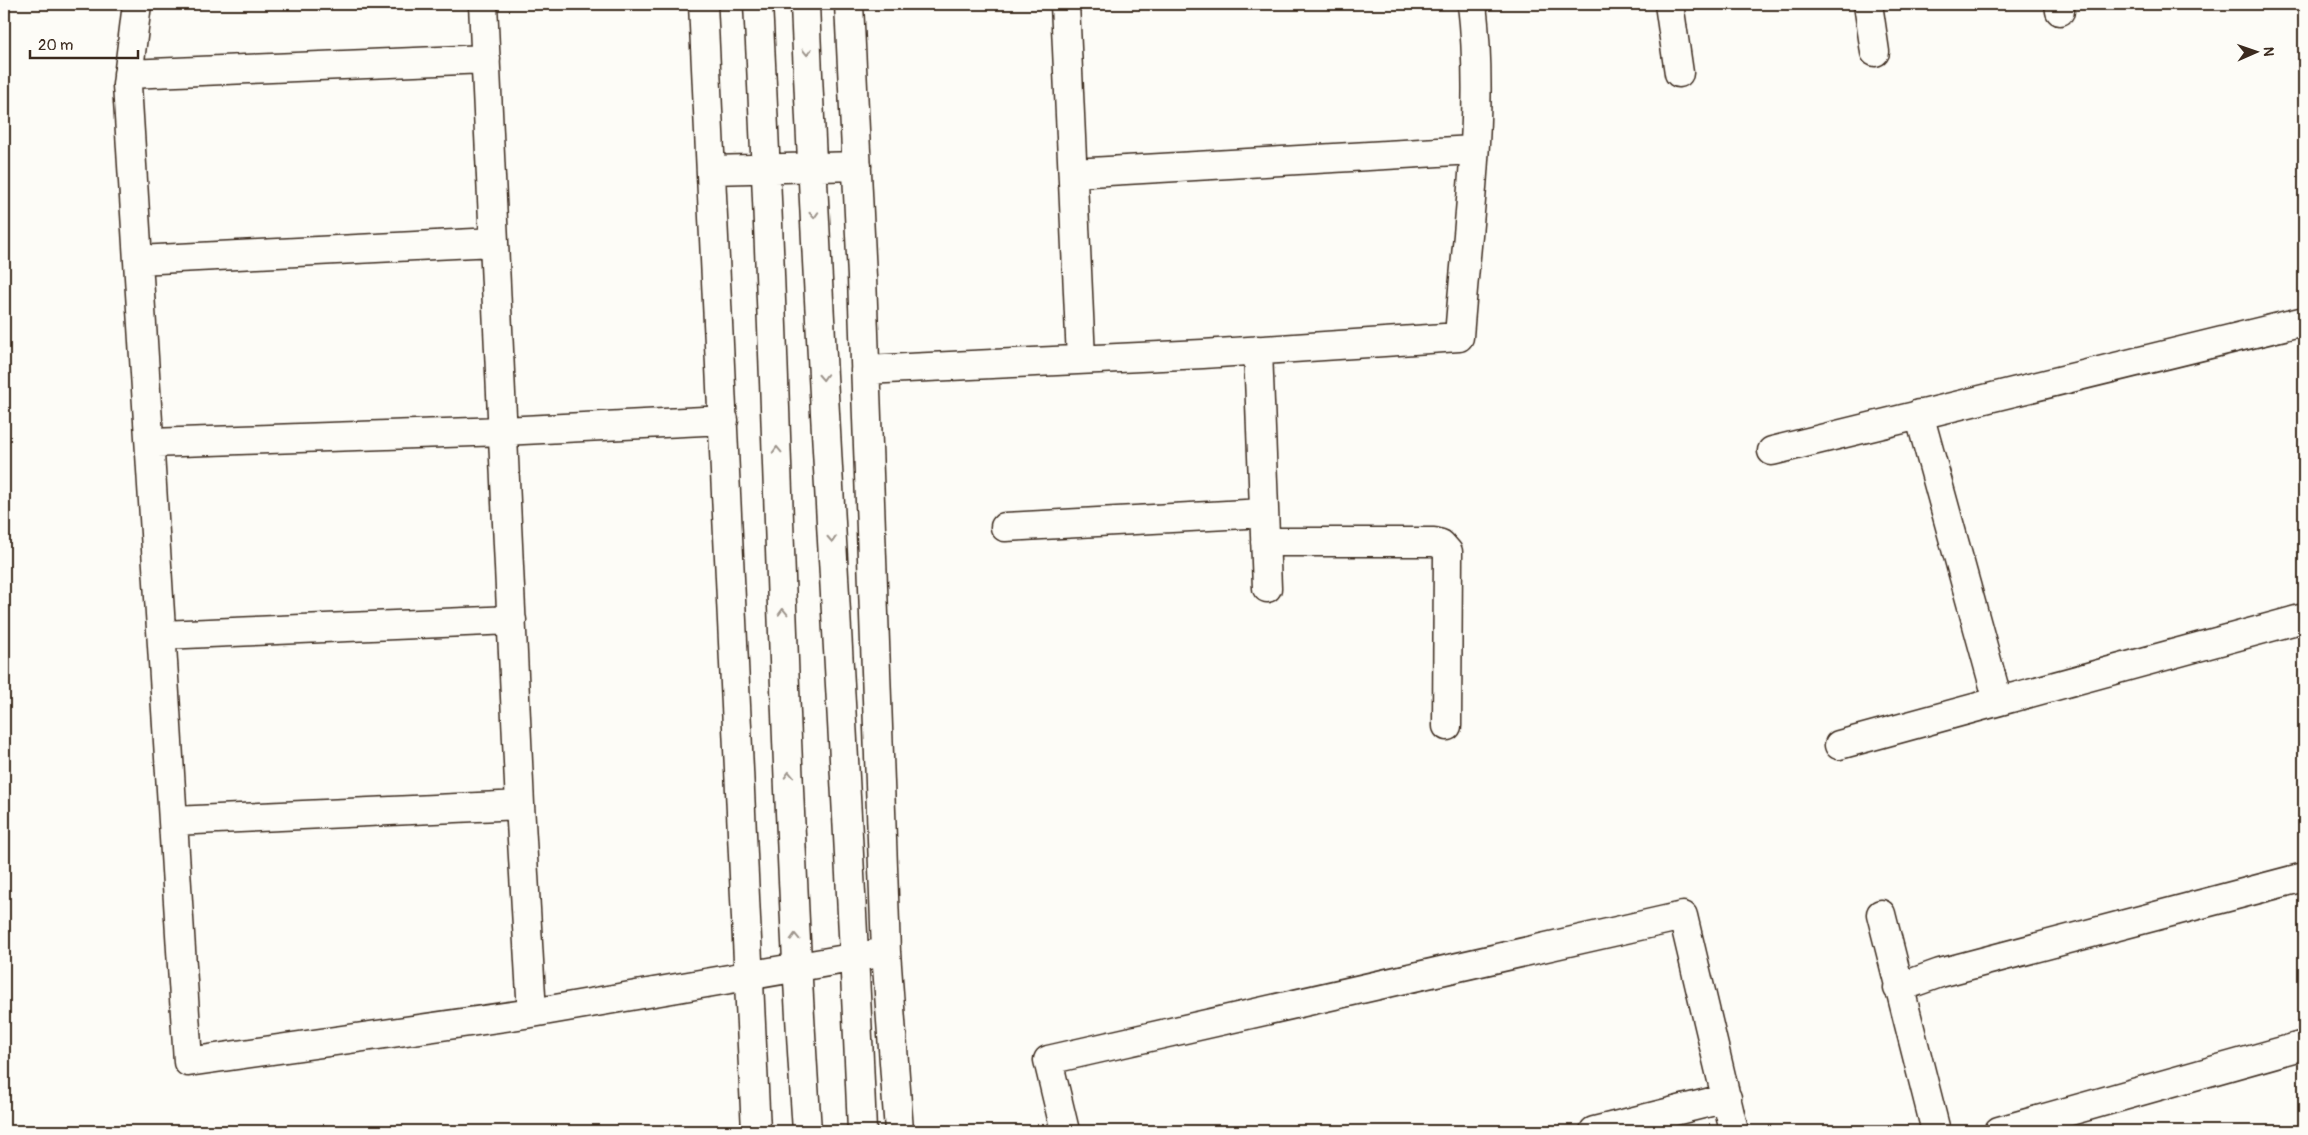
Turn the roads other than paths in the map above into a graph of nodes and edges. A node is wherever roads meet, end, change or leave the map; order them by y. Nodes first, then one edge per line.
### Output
1 (137, 4) edge
2 (483, 4) edge
3 (703, 4) edge
4 (758, 4) edge
5 (805, 4) edge
6 (849, 4) edge
7 (1064, 4) edge
8 (1472, 4) edge
9 (1669, 4) edge
10 (1868, 4) edge
11 (1875, 52) dead end
12 (486, 59) junction
13 (1679, 73) dead end
14 (128, 74) junction
15 (1473, 150) junction
16 (811, 166) junction
17 (857, 166) junction
18 (767, 167) junction
19 (711, 170) junction
20 (1072, 173) junction
21 (494, 242) junction
22 (138, 260) junction
23 (2304, 321) edge
24 (1258, 350) junction
25 (1082, 359) junction
26 (865, 370) junction
27 (1919, 414) junction
28 (724, 420) junction
29 (503, 431) junction
30 (150, 443) junction
31 (1772, 451) dead end
32 (1264, 512) junction
33 (1005, 527) dead end
34 (1265, 542) junction
35 (1267, 588) dead end
36 (2304, 618) edge
37 (512, 620) junction
38 (162, 636) junction
39 (1998, 700) junction
40 (1447, 726) dead end
41 (1839, 745) dead end
42 (520, 805) junction
43 (173, 821) junction
44 (2304, 877) edge
45 (1881, 914) dead end
46 (886, 952) junction
47 (855, 965) junction
48 (747, 976) junction
49 (797, 976) junction
50 (1898, 988) junction
51 (532, 1013) junction
52 (2304, 1046) edge
53 (1726, 1098) junction
54 (756, 1131) edge
55 (807, 1131) edge
56 (862, 1131) edge
57 (899, 1131) edge
58 (1065, 1131) edge
59 (1594, 1131) edge
60 (1734, 1131) edge
61 (1936, 1131) edge
62 (1999, 1131) edge

1 - 14 street
2 - 12 street
3 - 19 street
4 - 18 street
5 -> 16 street
6 - 17 street
7 - 20 street
8 - 15 street
9 - 13 street
10 - 11 street
12 - 14 street
12 - 21 street
14 - 22 street
15 - 20 street
15 - 24 street
16 - 17 street
16 - 18 street
16 -> 47 street
17 - 26 street
18 - 19 street
49 -> 18 street
19 - 28 street
20 - 25 street
21 - 22 street
21 - 29 street
22 - 30 street
23 - 27 street
24 - 25 street
24 - 32 street
25 - 26 street
26 - 46 street
27 - 31 street
27 - 39 street
28 - 29 street
28 - 48 street
29 - 30 street
29 - 37 street
30 - 38 street
32 - 33 street
32 - 34 street
34 - 35 street
34 - 40 street
36 - 39 street
37 - 38 street
37 - 42 street
38 - 43 street
39 - 41 street
42 - 43 street
42 - 51 street
43 - 51 street
44 - 50 street
45 - 50 street
46 - 47 street
46 - 57 street
47 - 49 street
47 - 56 street
48 - 49 street
48 - 51 street
48 - 54 street
49 - 55 street
50 - 61 street
52 - 62 street
53 - 58 street
53 - 59 street
53 - 60 street

